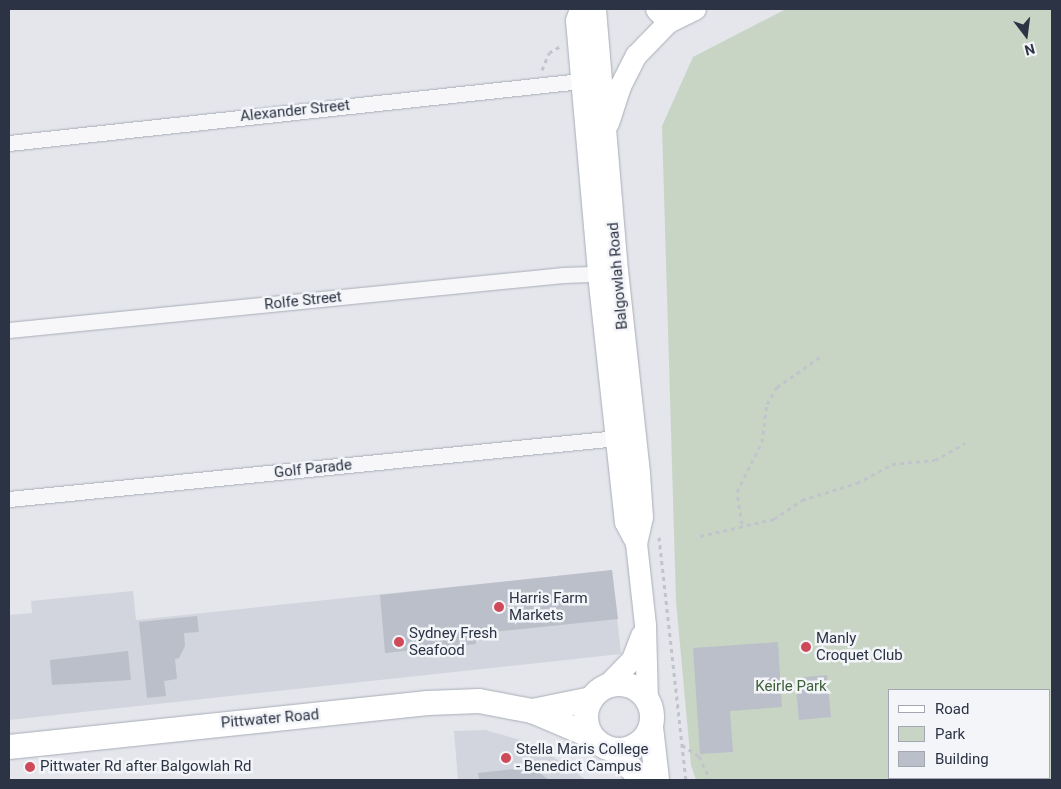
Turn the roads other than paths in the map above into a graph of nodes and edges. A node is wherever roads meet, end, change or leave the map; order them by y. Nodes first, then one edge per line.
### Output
1 (595, 9) edge
2 (696, 9) edge
3 (578, 14) edge
4 (662, 16) edge
5 (581, 81) junction
6 (604, 134) junction
7 (9, 142) edge
8 (598, 274) junction
9 (9, 330) edge
10 (617, 438) junction
11 (9, 499) edge
12 (636, 543) junction
13 (645, 624) junction
14 (598, 693) junction
15 (647, 700) junction
16 (532, 711) junction
17 (651, 727) junction
18 (591, 736) junction
19 (9, 747) edge
20 (615, 751) junction
21 (642, 780) edge
22 (657, 780) edge

1 - 6 main road, Balgowlah Road
2 - 4 main road
3 - 5 main road, Balgowlah Road
4 - 6 main road
5 - 7 street, Alexander Street
5 - 8 main road, Balgowlah Road
6 - 12 main road, Balgowlah Road
8 - 9 street, Rolfe Street
8 - 10 main road, Balgowlah Road
10 - 11 street, Golf Parade
10 - 12 main road, Balgowlah Road
12 - 13 main road, Balgowlah Road
13 - 14 main road, Balgowlah Road
13 - 15 main road, Balgowlah Road
14 - 15 main road
14 - 16 main road, Pittwater Road
14 - 18 main road
15 - 17 main road
16 - 18 main road, Pittwater Road
16 - 19 main road, Pittwater Road
17 - 20 main road
17 - 22 main road
18 - 20 main road
20 - 21 main road

